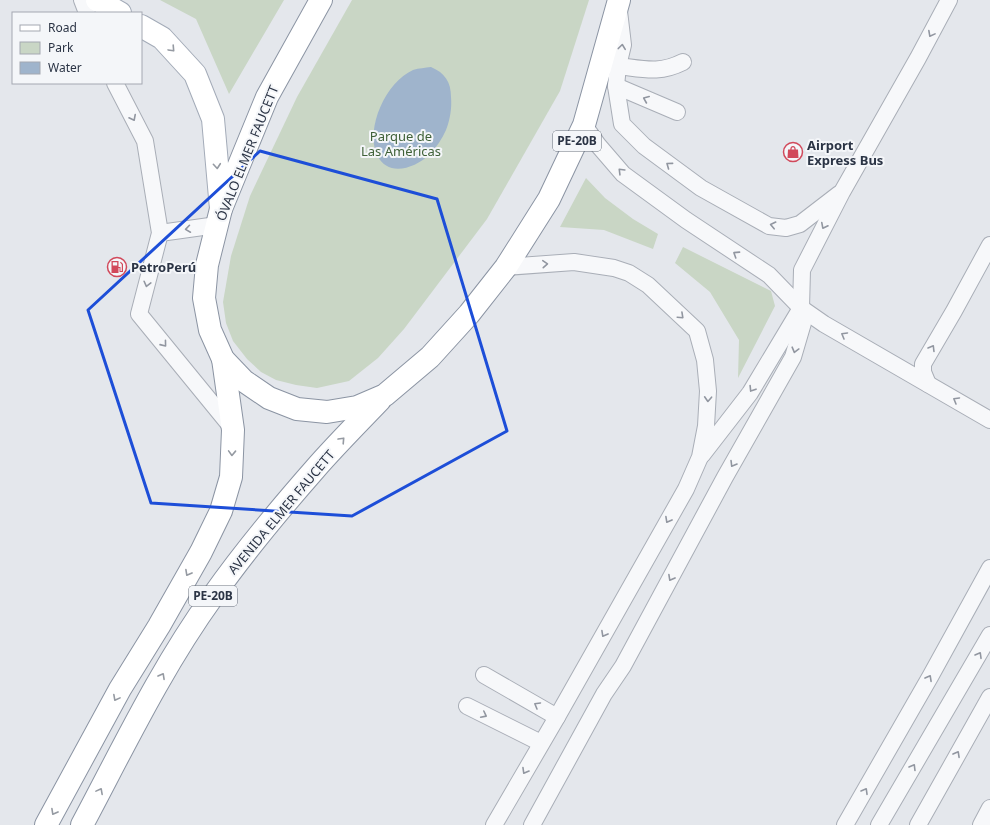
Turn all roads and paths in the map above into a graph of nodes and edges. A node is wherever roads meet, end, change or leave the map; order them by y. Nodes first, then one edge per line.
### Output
1 (82, 0) edge
2 (97, 0) edge
3 (321, 0) edge
4 (949, 0) edge
5 (619, 2) edge
6 (87, 12) edge
7 (118, 12) edge
8 (142, 27) edge
9 (683, 62) dead end
10 (618, 66) junction
11 (116, 84) edge
12 (616, 86) junction
13 (677, 112) dead end
14 (584, 125) junction
15 (842, 192) junction
16 (219, 217) junction
17 (160, 233) junction
18 (990, 245) edge
19 (506, 267) junction
20 (801, 308) junction
21 (223, 359) junction
22 (928, 384) junction
23 (385, 395) junction
24 (990, 420) edge
25 (233, 430) junction
26 (700, 457) junction
27 (990, 568) edge
28 (990, 635) edge
29 (484, 675) dead end
30 (990, 697) edge
31 (467, 706) dead end
32 (557, 717) junction
33 (541, 744) junction
34 (990, 808) edge
35 (46, 825) edge
36 (82, 825) edge
37 (494, 825) edge
38 (532, 825) edge
39 (845, 825) edge
40 (879, 825) edge
41 (918, 825) edge
42 (981, 825) edge

1 - 6 lane
2 - 7 main road
3 - 16 main road, ÓVALO ELMER FAUCETT / PE-20B
4 -> 15 lane
10 -> 5 lane
5 - 14 main road, ÓVALO ELMER FAUCETT / PE-20B
8 -> 16 main road
9 - 10 lane
10 - 12 lane
11 -> 17 lane
13 -> 12 lane
15 -> 12 lane
14 - 19 main road, ÓVALO ELMER FAUCETT / PE-20B
20 -> 14 lane
15 -> 20 lane
16 -> 17 lane
16 - 21 main road, ÓVALO ELMER FAUCETT / PE-20B
17 -> 25 lane
22 -> 18 lane
19 - 23 main road, ÓVALO ELMER FAUCETT / PE-20B
19 -> 26 lane
22 -> 20 lane
20 -> 26 lane
20 -> 38 lane
21 - 23 main road, ÓVALO ELMER FAUCETT / PE-20B
21 - 25 main road, PE-20B
24 -> 22 lane
36 -> 23 main road, AVENIDA ELMER FAUCETT / PE-20B
25 -> 35 main road, PE-20B
26 -> 32 lane
39 -> 27 lane
40 -> 28 lane
32 -> 29 lane
41 -> 30 lane
31 -> 33 lane
32 - 33 lane
33 -> 37 lane
34 - 42 lane

